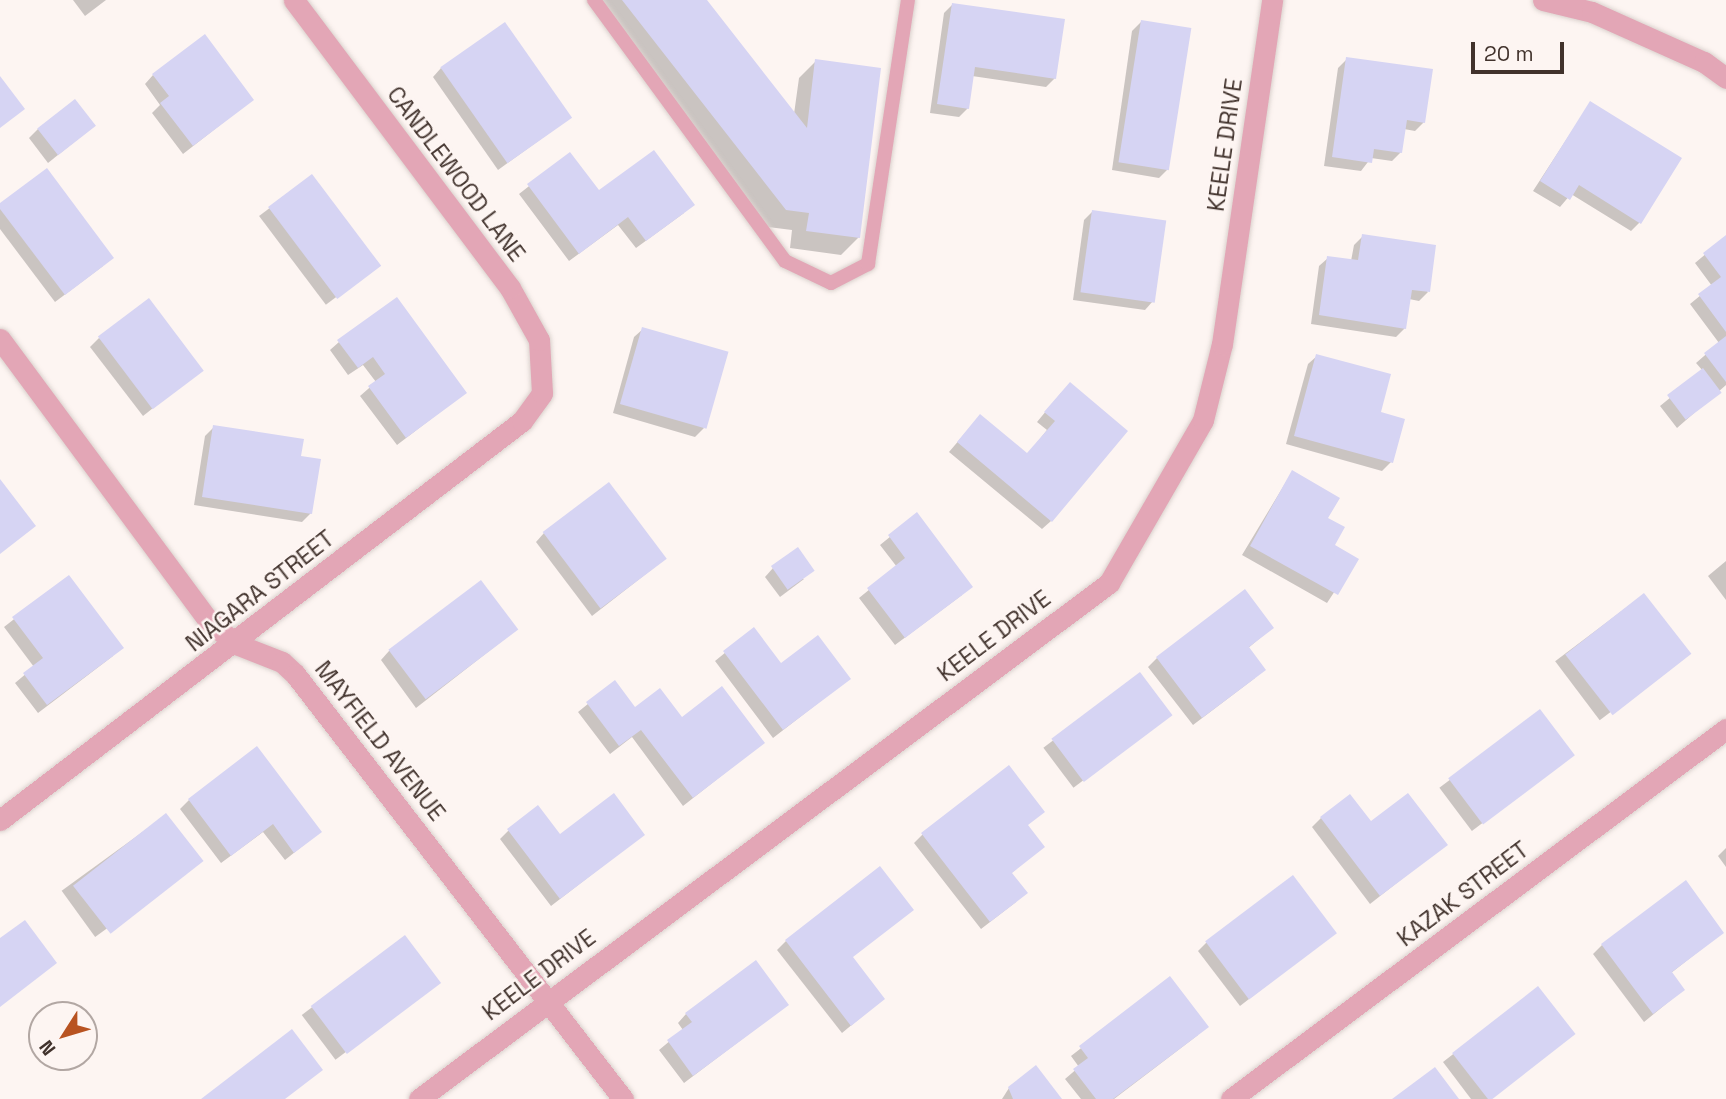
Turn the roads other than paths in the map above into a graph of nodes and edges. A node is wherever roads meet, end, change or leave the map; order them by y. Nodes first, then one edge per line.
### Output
1 (294, 0) edge
2 (594, 0) edge
3 (908, 0) edge
4 (1272, 0) edge
5 (1543, 0) edge
6 (1726, 78) edge
7 (0, 339) edge
8 (542, 393) joint
9 (236, 644) junction
10 (1726, 729) edge
11 (0, 820) edge
12 (549, 999) junction
13 (419, 1099) edge
14 (623, 1099) edge
15 (1231, 1099) edge

1 - 8 street, CANDLEWOOD LANE
2 - 3 lane
4 - 12 street, KEELE DRIVE
5 - 6 street
7 - 9 street, MAYFIELD AVENUE
8 - 9 street, NIAGARA STREET
9 - 11 street, NIAGARA STREET
9 - 12 street, MAYFIELD AVENUE
10 - 15 street, KAZAK STREET
12 - 13 street, KEELE DRIVE
12 - 14 street, MAYFIELD AVENUE

